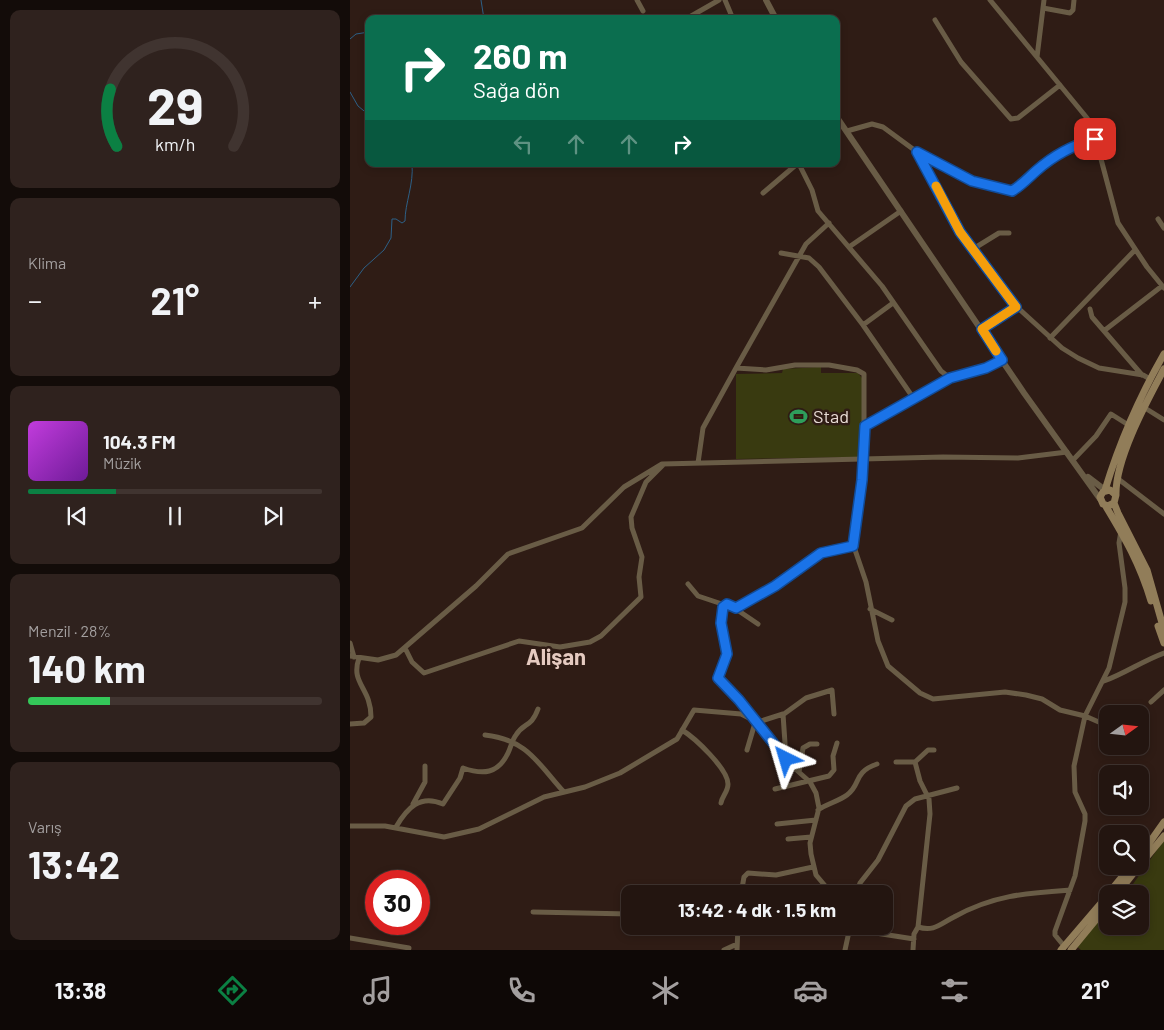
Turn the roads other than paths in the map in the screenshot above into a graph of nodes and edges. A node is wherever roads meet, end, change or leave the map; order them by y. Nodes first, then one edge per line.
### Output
1 (637, 0) edge
2 (719, 0) edge
3 (724, 0) edge
4 (766, 0) edge
5 (990, 0) edge
6 (1044, 0) edge
7 (1074, 0) edge
8 (1043, 8) junction
9 (643, 12) dead end
10 (693, 15) edge
11 (731, 15) edge
12 (774, 15) edge
13 (935, 20) dead end
14 (1037, 57) junction
15 (1060, 85) junction
16 (840, 122) edge
17 (846, 131) junction
18 (1095, 139) junction
19 (917, 152) junction
20 (794, 167) edge
21 (800, 167) edge
22 (762, 193) dead end
23 (901, 211) junction
24 (1158, 219) dead end
25 (829, 223) junction
26 (1164, 228) edge
27 (1009, 233) dead end
28 (849, 247) junction
29 (974, 249) junction
30 (1135, 250) junction
31 (781, 253) dead end
32 (800, 256) junction
33 (1163, 287) edge
34 (893, 303) junction
35 (1016, 307) junction
36 (1090, 309) dead end
37 (863, 324) junction
38 (982, 329) junction
39 (1105, 330) junction
40 (1050, 338) junction
41 (1164, 354) edge
42 (1002, 360) junction
43 (736, 368) junction
44 (1164, 369) edge
45 (1143, 375) junction
46 (950, 378) junction
47 (1157, 381) edge
48 (914, 399) junction
49 (1145, 408) junction
50 (1164, 420) edge
51 (865, 426) junction
52 (1130, 426) junction
53 (1067, 452) junction
54 (864, 460) junction
55 (1075, 463) junction
56 (664, 464) junction
57 (698, 464) junction
58 (1117, 478) junction
59 (1128, 486) junction
60 (1105, 490) junction
61 (1115, 499) junction
62 (1103, 502) junction
63 (1164, 514) edge
64 (1121, 531) junction
65 (853, 546) junction
66 (688, 584) dead end
67 (725, 605) junction
68 (736, 608) junction
69 (870, 609) junction
70 (892, 620) dead end
71 (758, 624) dead end
72 (1164, 627) edge
73 (1164, 642) edge
74 (350, 643) edge
75 (405, 648) junction
76 (1164, 653) edge
77 (355, 657) edge
78 (1104, 681) junction
79 (1164, 690) edge
80 (1151, 702) dead end
81 (538, 709) dead end
82 (784, 714) junction
83 (834, 714) dead end
84 (1085, 716) junction
85 (754, 721) junction
86 (1099, 722) edge
87 (350, 724) edge
88 (682, 730) junction
89 (485, 736) dead end
90 (513, 741) junction
91 (837, 743) dead end
92 (817, 744) dead end
93 (747, 750) dead end
94 (934, 750) dead end
95 (786, 759) junction
96 (896, 762) dead end
97 (916, 762) junction
98 (877, 764) dead end
99 (425, 766) dead end
100 (799, 772) junction
101 (810, 782) junction
102 (957, 788) dead end
103 (775, 789) dead end
104 (562, 791) junction
105 (928, 796) junction
106 (721, 803) dead end
107 (413, 805) junction
108 (818, 810) junction
109 (816, 820) junction
110 (1164, 822) edge
111 (777, 824) dead end
112 (350, 826) edge
113 (396, 827) junction
114 (1164, 836) edge
115 (811, 837) junction
116 (788, 839) dead end
117 (1149, 843) edge
118 (1149, 855) edge
119 (813, 867) junction
120 (1124, 875) edge
121 (1133, 875) edge
122 (743, 885) edge
123 (824, 885) edge
124 (859, 885) edge
125 (1115, 885) edge
126 (1124, 885) edge
127 (1070, 890) junction
128 (1099, 906) edge
129 (533, 912) dead end
130 (621, 914) edge
131 (1099, 914) edge
132 (918, 928) junction
133 (848, 935) edge
134 (891, 935) edge
135 (350, 938) edge
136 (914, 939) junction
137 (737, 947) edge
138 (409, 948) dead end
139 (1066, 949) edge
140 (724, 950) edge
141 (845, 950) edge
142 (913, 950) edge

1 - 9 street
2 - 10 street
3 - 11 street
4 - 12 street
5 - 14 street
6 - 8 street
7 - 8 street
8 - 14 street
13 - 15 street
14 - 15 street
15 - 18 street
16 - 17 street
17 - 19 street
17 - 23 street
18 - 19 street
18 - 30 street
19 - 29 street
20 - 22 street
21 - 25 street
23 - 28 street
23 - 38 street
24 - 26 street
25 - 28 street
25 - 32 street
27 - 29 street
28 - 34 street
29 - 35 street
30 - 33 street
30 - 40 street
31 - 32 street
32 - 37 street
32 - 43 street
33 - 39 street
34 - 37 street
34 - 46 street
35 - 38 street
35 - 40 street
36 - 39 street
37 - 48 street
38 - 42 street
39 - 45 street
40 - 45 street
41 - 47 main road
42 - 46 street
42 - 53 street
43 - 51 street
43 - 57 street
44 - 47 main road
45 - 47 street
46 - 48 street
47 - 49 main road
47 - 52 main road
48 - 51 street
49 - 50 street
49 - 58 main road
51 - 54 street
52 - 55 street
52 - 60 main road
53 - 54 street
53 - 55 street
54 - 57 street
54 - 65 street
55 - 60 street
55 - 62 street
56 - 57 street
56 - 75 street
56 - 75 street
58 - 59 street
58 - 61 main road
59 - 61 street
59 - 63 street
60 - 61 main road
60 - 62 main road
61 - 62 main road
61 - 72 main road
62 - 64 main road
64 - 73 main road
64 - 78 street
65 - 68 street
65 - 69 street
66 - 67 street
67 - 68 street
67 - 85 street
68 - 71 street
69 - 70 street
69 - 84 street
74 - 77 street
75 - 77 street
76 - 78 street
77 - 87 street
78 - 84 street
79 - 80 street
81 - 90 street
82 - 83 street
82 - 85 street
82 - 95 street
84 - 86 street
84 - 127 street
85 - 88 street
85 - 93 street
85 - 95 street
88 - 104 street
88 - 106 street
89 - 90 street
90 - 104 street
90 - 107 street
91 - 101 street
92 - 100 street
94 - 97 street
95 - 100 street
96 - 97 street
97 - 105 street
98 - 108 street
99 - 107 street
100 - 101 street
101 - 103 street
101 - 108 street
102 - 105 street
104 - 113 street
105 - 124 street
105 - 132 street
107 - 113 street
108 - 109 street
109 - 111 street
109 - 115 street
110 - 117 main road
112 - 113 street
114 - 118 main road
115 - 116 street
115 - 119 street
119 - 122 street
119 - 123 street
120 - 125 main road
121 - 126 main road
127 - 132 street
127 - 139 street
128 - 139 main road
129 - 130 street
131 - 139 main road
132 - 136 street
133 - 141 street
134 - 136 street
135 - 138 street
136 - 142 street
137 - 140 street

